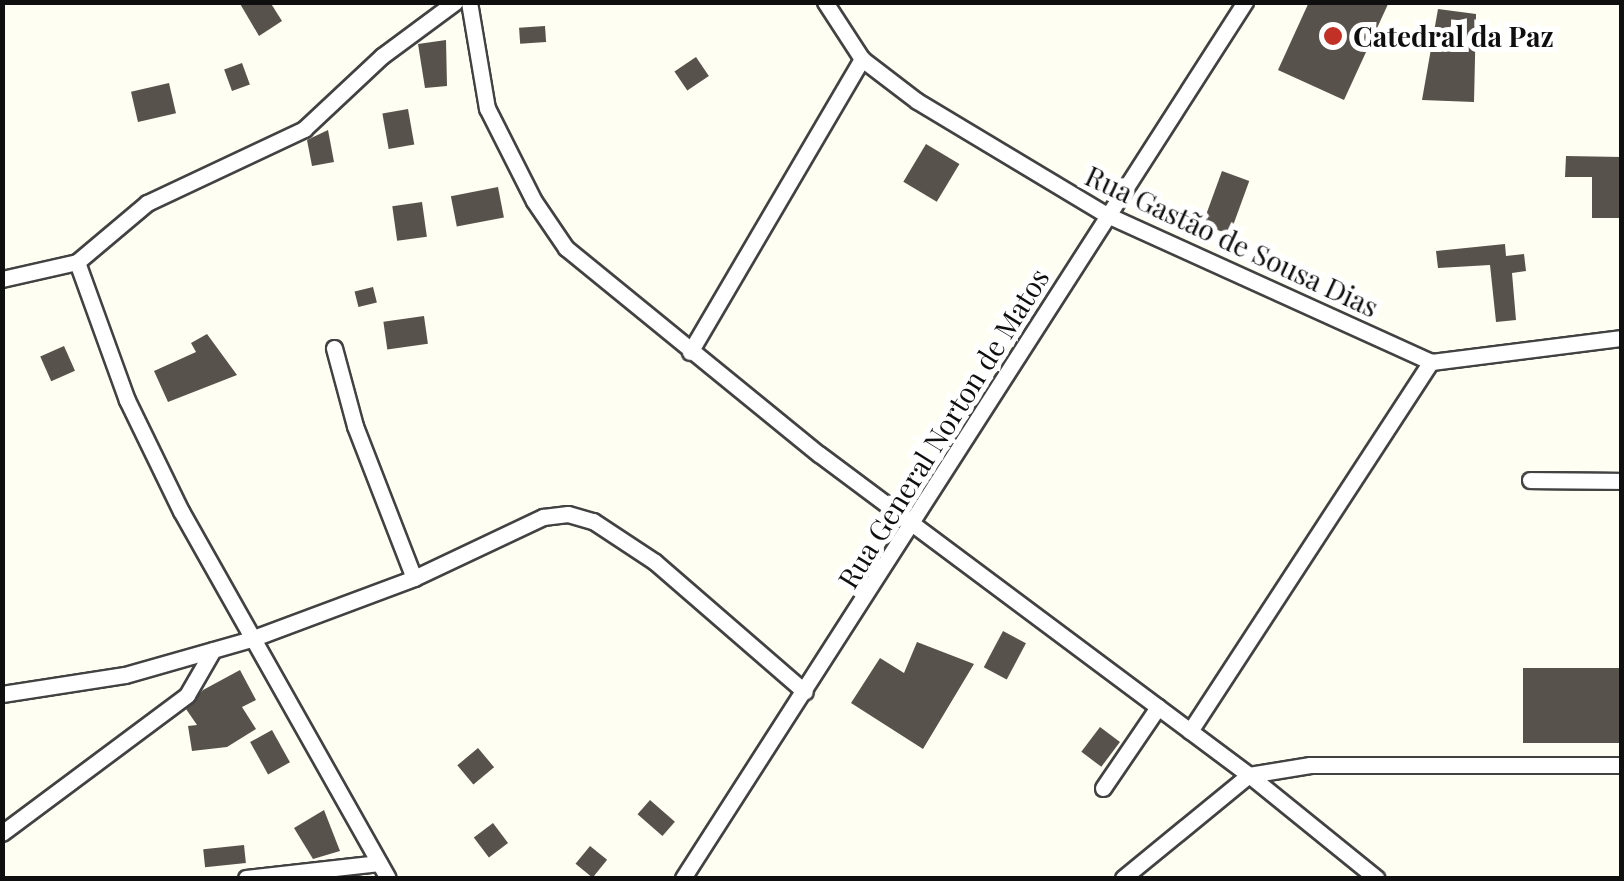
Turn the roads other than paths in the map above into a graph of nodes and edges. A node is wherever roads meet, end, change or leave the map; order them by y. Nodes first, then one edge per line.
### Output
1 (455, 2) edge
2 (469, 2) edge
3 (824, 2) edge
4 (1245, 2) edge
5 (862, 60) junction
6 (1104, 214) junction
7 (77, 262) junction
8 (2, 279) edge
9 (1622, 338) edge
10 (334, 348) dead end
11 (690, 352) junction
12 (1431, 362) junction
13 (1530, 480) dead end
14 (1622, 481) edge
15 (914, 526) junction
16 (414, 578) junction
17 (252, 639) junction
18 (213, 650) junction
19 (805, 692) junction
20 (2, 694) edge
21 (1158, 707) junction
22 (1190, 731) junction
23 (1622, 765) edge
24 (1249, 775) junction
25 (1103, 788) dead end
26 (2, 833) edge
27 (379, 863) junction
28 (246, 878) edge
29 (388, 878) edge
30 (683, 878) edge
31 (1123, 878) edge
32 (1376, 878) edge

1 - 7 street
2 - 11 street
3 - 5 street, Rua Gastão de Sousa Dias
4 - 6 street, Rua General Norton de Matos
5 - 6 street, Rua Gastão de Sousa Dias
5 - 11 street
6 - 12 street, Rua Gastão de Sousa Dias
6 - 15 street, Rua General Norton de Matos
7 - 8 street
7 - 17 street
9 - 12 street
10 - 16 street
11 - 15 street
12 - 22 street
13 - 14 street
15 - 19 street, Rua General Norton de Matos
15 - 21 street
16 - 17 street
16 - 19 street
17 - 18 street
17 - 27 street
18 - 20 street
18 - 26 street
19 - 30 street, Rua General Norton de Matos
21 - 22 street
21 - 25 street
22 - 24 street
23 - 24 street
24 - 31 street
24 - 32 street
27 - 28 street
27 - 29 street

